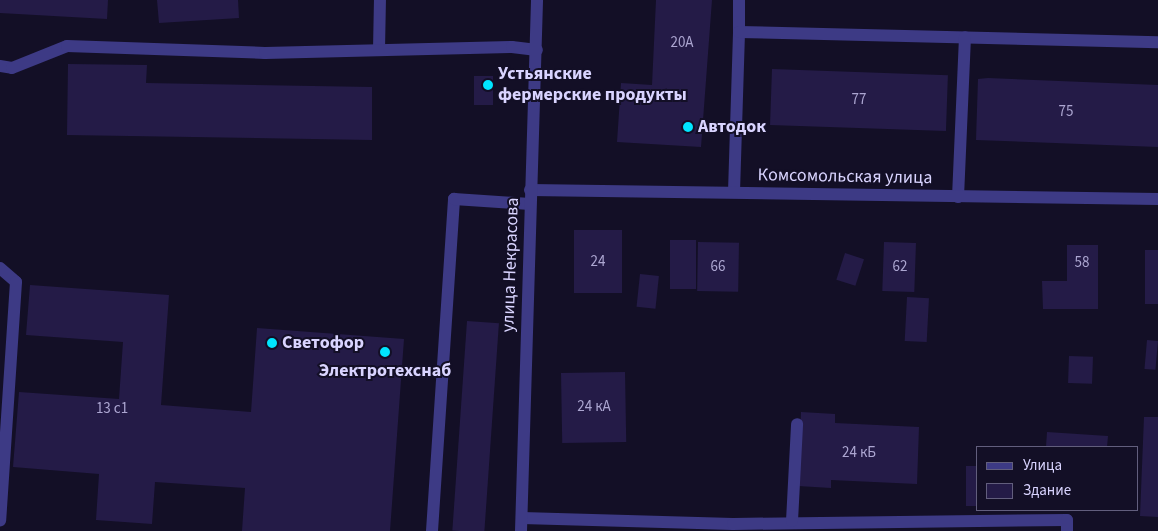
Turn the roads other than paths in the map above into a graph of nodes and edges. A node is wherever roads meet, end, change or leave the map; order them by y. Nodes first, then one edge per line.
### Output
1 (380, 0) edge
2 (537, 0) edge
3 (739, 0) edge
4 (739, 32) junction
5 (965, 37) junction
6 (1158, 42) edge
7 (379, 50) junction
8 (537, 50) junction
9 (0, 66) edge
10 (530, 190) junction
11 (734, 192) junction
12 (958, 197) junction
13 (1158, 200) edge
14 (530, 204) junction
15 (0, 268) edge
16 (797, 424) dead end
17 (522, 518) junction
18 (0, 520) edge
19 (792, 521) junction
20 (732, 527) edge
21 (432, 531) edge
22 (521, 531) edge
23 (1067, 531) edge

1 - 7 street
2 - 8 street, улица Некрасова
3 - 4 street
4 - 5 street
4 - 11 street
5 - 6 street
5 - 12 street
7 - 8 street
7 - 9 street
8 - 10 street, улица Некрасова
10 - 11 street, Комсомольская улица
10 - 14 street, улица Некрасова
11 - 12 street, Комсомольская улица
12 - 13 street, Комсомольская улица
14 - 17 street, улица Некрасова
14 - 21 street
15 - 18 street
16 - 19 street
17 - 20 street
17 - 22 street, улица Некрасова
19 - 20 street
19 - 23 street

